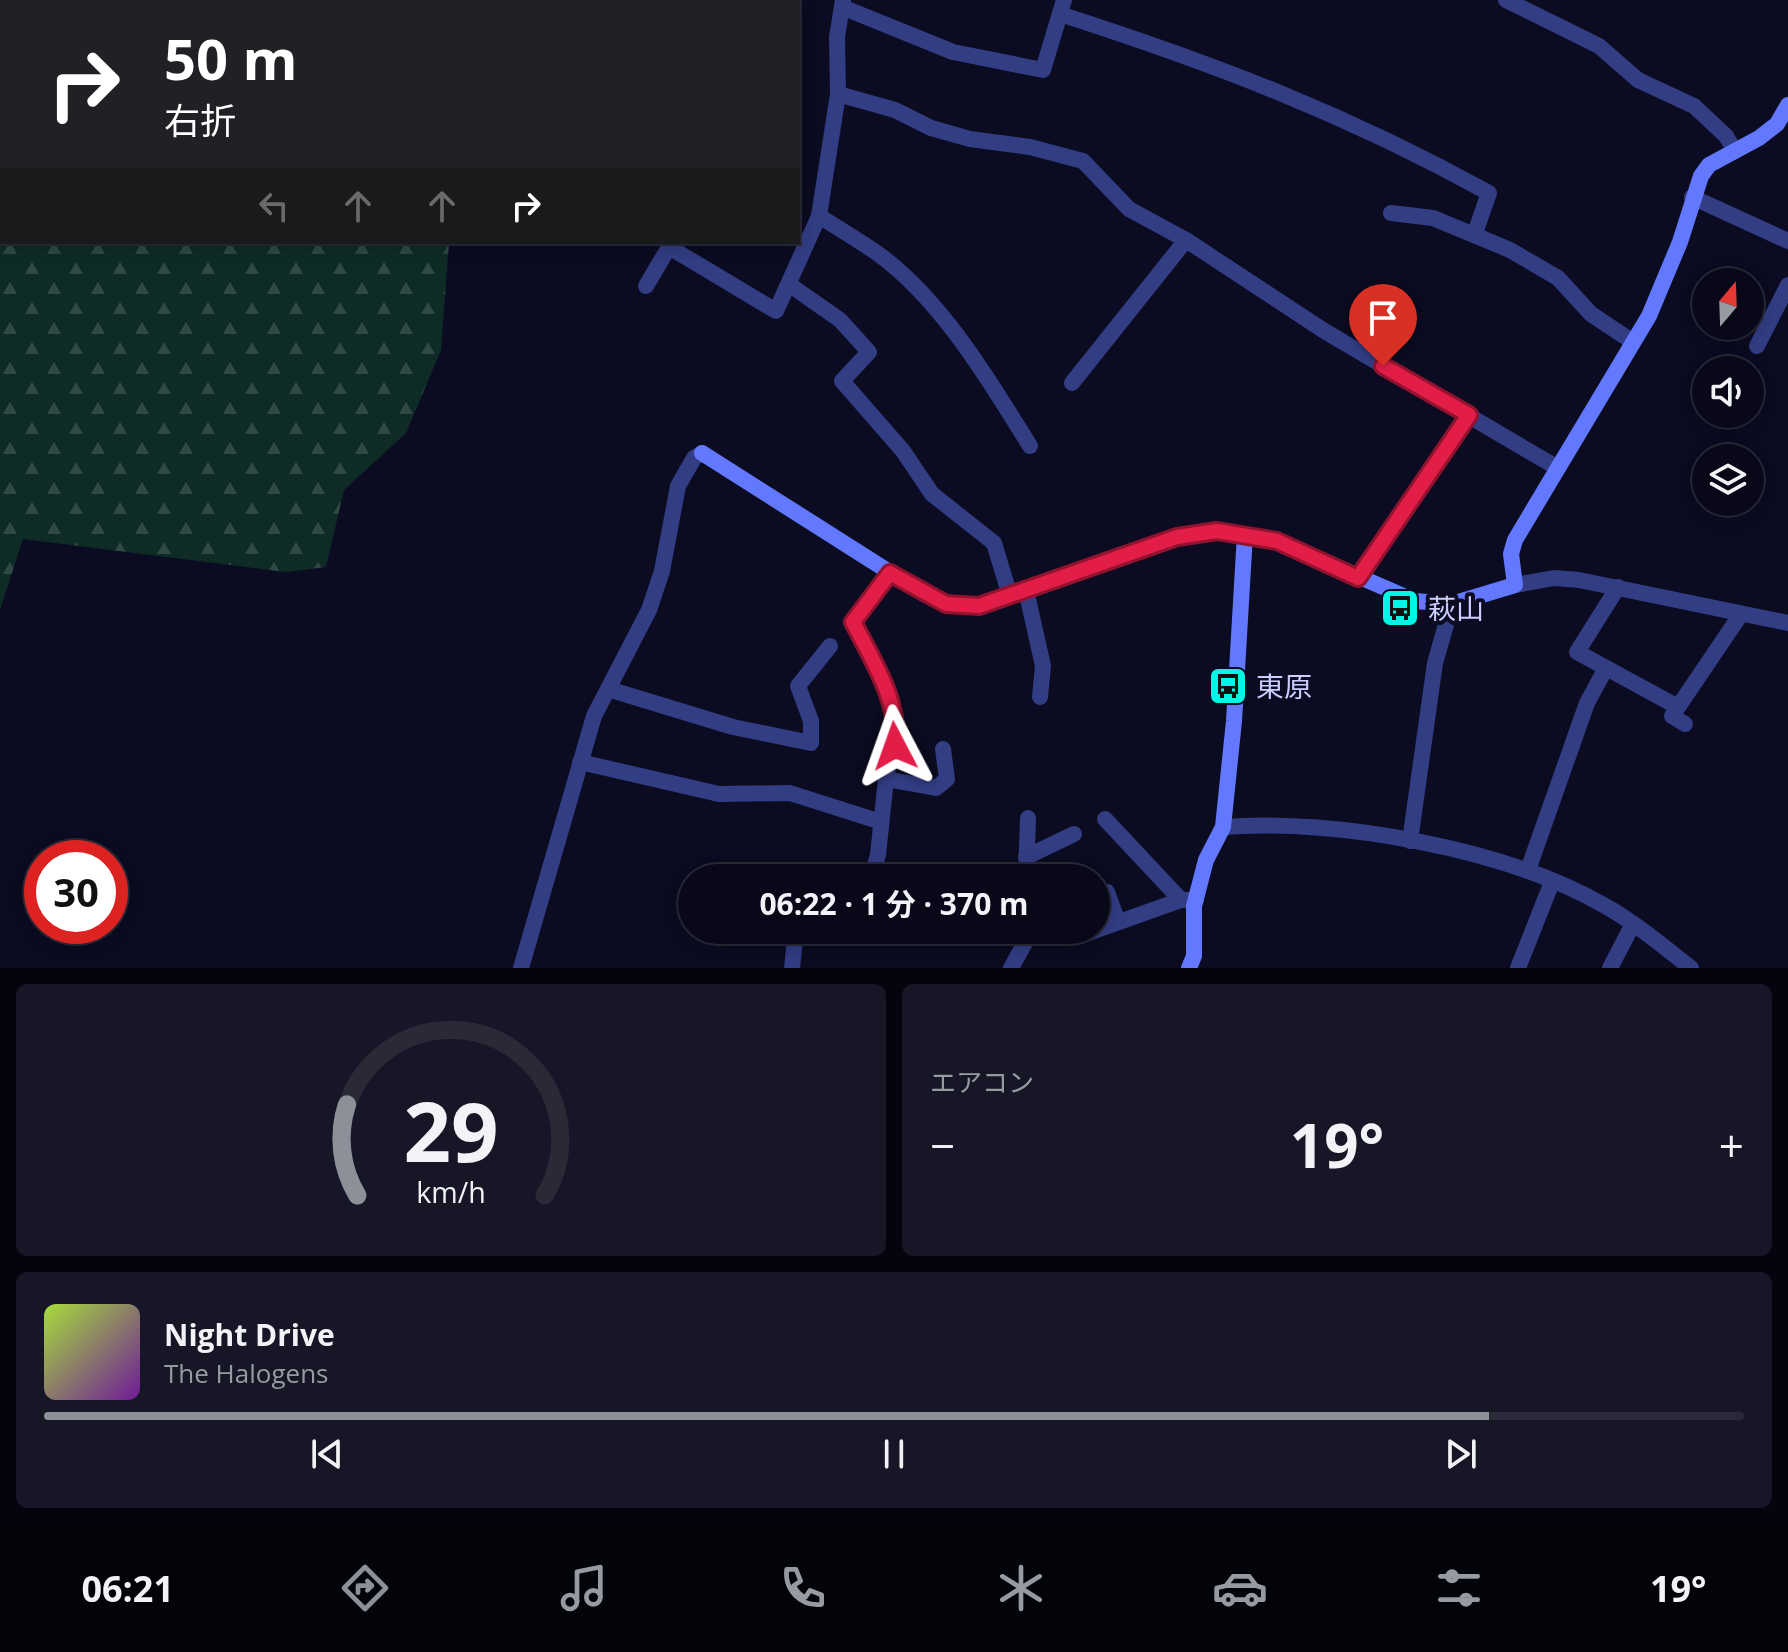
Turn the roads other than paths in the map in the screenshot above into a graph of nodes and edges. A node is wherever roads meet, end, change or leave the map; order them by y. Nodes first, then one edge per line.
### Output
1 (1506, 0) edge
2 (843, 4) edge
3 (1062, 7) edge
4 (838, 94) junction
5 (1788, 105) edge
6 (1735, 151) junction
7 (1692, 197) junction
8 (1391, 213) dead end
9 (819, 216) junction
10 (1475, 233) junction
11 (1186, 240) junction
12 (1788, 241) edge
13 (670, 244) edge
14 (790, 285) junction
15 (1788, 285) edge
16 (646, 286) dead end
17 (1633, 342) junction
18 (1757, 346) dead end
19 (1072, 383) dead end
20 (1469, 415) junction
21 (1030, 446) dead end
22 (1556, 467) junction
23 (1245, 534) junction
24 (890, 573) junction
25 (1358, 578) junction
26 (1515, 585) junction
27 (1618, 587) junction
28 (1018, 593) junction
29 (1452, 604) junction
30 (1741, 614) junction
31 (1788, 623) edge
32 (830, 646) dead end
33 (1606, 668) junction
34 (608, 689) junction
35 (1040, 697) dead end
36 (1678, 707) junction
37 (1685, 724) dead end
38 (1572, 744) junction
39 (1588, 751) dead end
40 (949, 759) dead end
41 (580, 762) junction
42 (886, 779) junction
43 (1028, 818) dead end
44 (1105, 819) dead end
45 (881, 822) junction
46 (1223, 827) junction
47 (1074, 834) dead end
48 (1410, 841) junction
49 (1026, 857) junction
50 (874, 864) edge
51 (1026, 864) edge
52 (1528, 870) junction
53 (1552, 882) junction
54 (1110, 900) edge
55 (1189, 900) junction
56 (1118, 922) junction
57 (1633, 924) junction
58 (1110, 925) edge
59 (795, 944) edge
60 (1024, 944) edge
61 (521, 968) edge
62 (792, 968) edge
63 (1011, 968) edge
64 (1189, 968) edge
65 (1518, 968) edge
66 (1610, 968) edge
67 (1691, 968) edge

1 - 6 street
2 - 3 street
2 - 4 street
3 - 10 street
4 - 9 street
4 - 11 street
5 - 6 street
6 - 7 street
7 - 12 street
7 - 17 street
8 - 10 street
9 - 14 street
9 - 21 street
10 - 17 street
11 - 19 street
11 - 20 street
13 - 14 street
13 - 16 street
14 - 28 street
15 - 18 street
17 - 22 street
20 - 22 street
20 - 25 street
22 - 26 street
23 - 25 street
23 - 28 street
23 - 46 street
24 - 28 street
24 - 34 street
24 - 42 street
25 - 29 street
26 - 27 street
26 - 29 street
27 - 30 street
27 - 33 street
28 - 35 street
29 - 48 street
30 - 31 street
30 - 36 street
32 - 34 street
33 - 36 street
33 - 38 street
34 - 41 street
36 - 37 street
38 - 39 street
38 - 52 street
40 - 42 street
41 - 45 street
41 - 61 street
42 - 45 street
43 - 49 street
44 - 55 street
45 - 50 street
46 - 48 street
46 - 55 street
47 - 49 street
48 - 52 street
49 - 51 street
52 - 53 street
53 - 57 street
53 - 65 street
54 - 56 street
55 - 56 street
55 - 64 street
56 - 58 street
57 - 66 street
57 - 67 street
59 - 62 street
60 - 63 street

